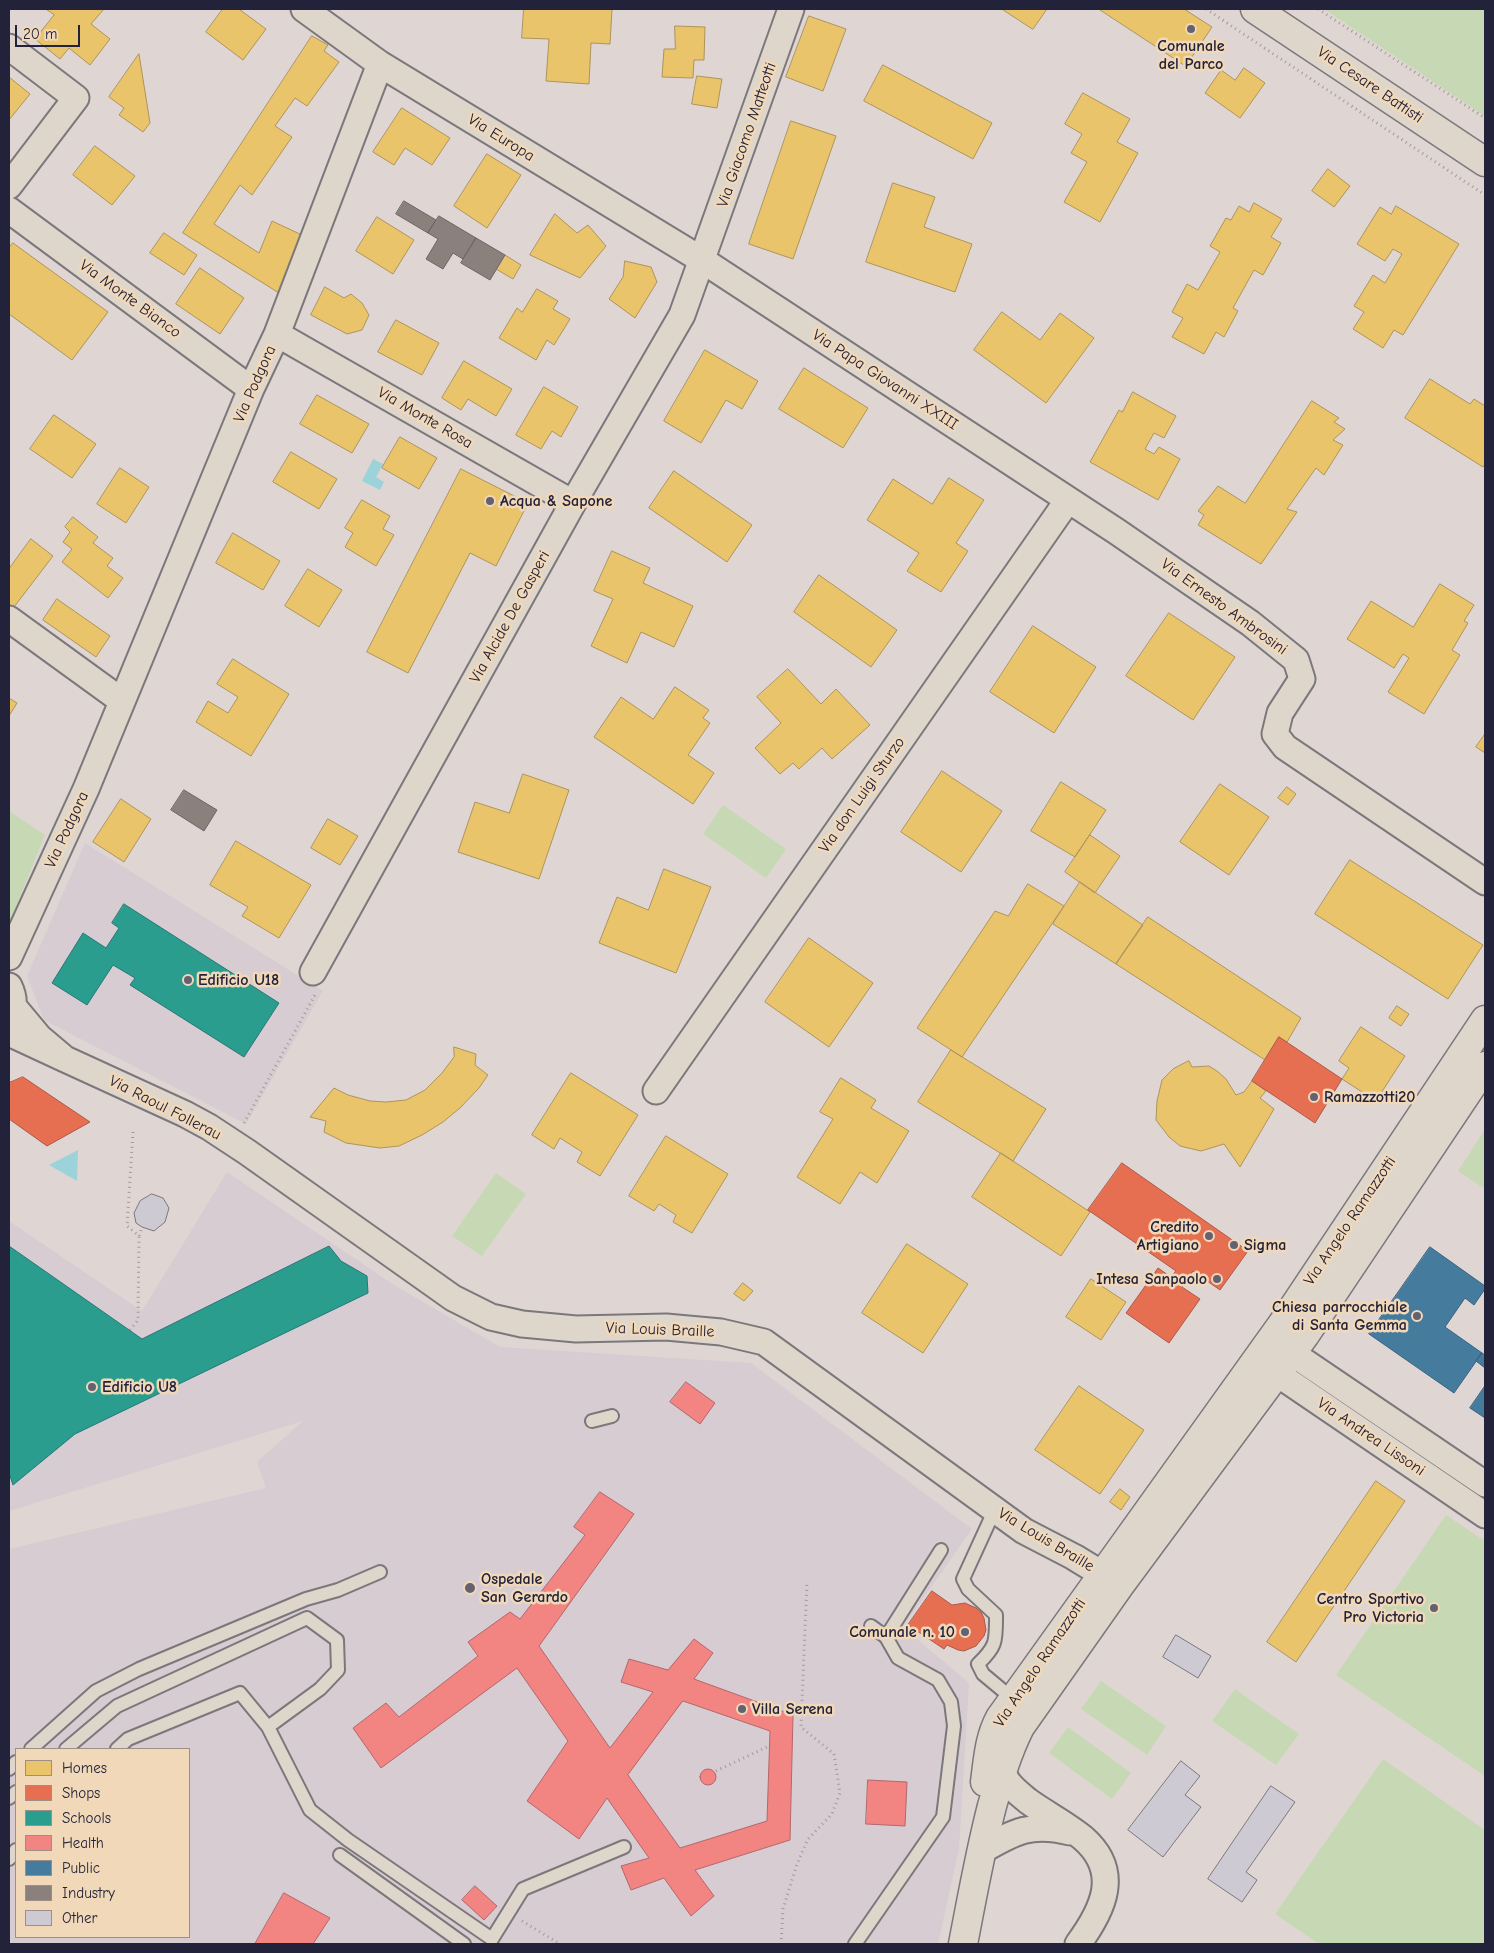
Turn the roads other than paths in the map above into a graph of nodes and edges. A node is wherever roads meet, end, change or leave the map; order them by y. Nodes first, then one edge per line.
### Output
1 (304, 9) edge
2 (791, 9) edge
3 (1255, 9) edge
4 (9, 47) edge
5 (380, 64) junction
6 (1485, 162) edge
7 (9, 186) edge
8 (9, 210) edge
9 (702, 260) junction
10 (277, 334) junction
11 (251, 389) junction
12 (1068, 500) junction
13 (574, 503) junction
14 (9, 619) edge
15 (122, 701) junction
16 (1485, 882) edge
17 (9, 957) edge
18 (313, 972) road end
19 (11, 1004) edge
20 (1485, 1020) edge
21 (9, 1033) edge
22 (1477, 1048) edge
23 (65, 1059) junction
24 (1485, 1066) edge
25 (656, 1091) dead end
26 (285, 1180) joint
27 (1274, 1356) junction
28 (612, 1416) dead end
29 (592, 1421) dead end
30 (1485, 1484) edge
31 (994, 1509) junction
32 (1485, 1515) edge
33 (941, 1550) dead end
34 (380, 1572) dead end
35 (1111, 1580) junction
36 (870, 1626) dead end
37 (886, 1637) junction
38 (1013, 1699) junction
39 (268, 1727) junction
40 (32, 1748) edge
41 (67, 1748) edge
42 (118, 1748) edge
43 (1002, 1769) junction
44 (1077, 1833) junction
45 (624, 1847) dead end
46 (980, 1851) junction
47 (340, 1855) dead end
48 (496, 1942) edge
49 (464, 1944) edge
50 (855, 1944) edge
51 (963, 1944) edge
52 (1078, 1944) edge

1 - 5 street, Via Europa
2 - 9 street, Via Giacomo Matteotti
3 - 6 street, Via Cesare Battisti
4 - 7 street
5 - 9 street, Via Europa
5 - 10 street, Via Podgora
8 - 11 street, Via Monte Bianco
9 - 12 street, Via Papa Giovanni XXIII
9 - 13 street, Via Alcide De Gasperi
10 - 11 street, Via Podgora
10 - 13 street, Via Monte Rosa
11 - 15 street, Via Podgora
12 - 16 street, Via Ernesto Ambrosini
12 - 25 street, Via don Luigi Sturzo
13 - 18 street, Via Alcide De Gasperi
14 - 15 street
15 - 17 street, Via Podgora
19 - 23 street, Via Raoul Follerau
20 - 22 street, Via Angelo Ramazzotti
21 - 23 street, Via Raoul Follerau
22 - 27 street, Via Angelo Ramazzotti
23 - 26 street, Via Raoul Follerau
24 - 27 street, Via Angelo Ramazzotti
26 - 31 street, Via Louis Braille
27 - 30 street, Via Andrea Lissoni
27 - 32 street, Via Andrea Lissoni
27 - 35 street, Via Angelo Ramazzotti
28 - 29 lane
31 - 35 street, Via Louis Braille
31 - 38 lane
33 - 37 lane
34 - 40 lane
35 - 38 street, Via Angelo Ramazzotti
35 - 43 street, Via Angelo Ramazzotti
36 - 37 lane
37 - 50 lane
38 - 46 street, Via Angelo Ramazzotti
39 - 41 lane
39 - 42 lane
39 - 48 lane
43 - 44 street
43 - 46 street, Via Angelo Ramazzotti
44 - 46 street
44 - 52 street
45 - 48 lane
46 - 51 street
47 - 49 lane

